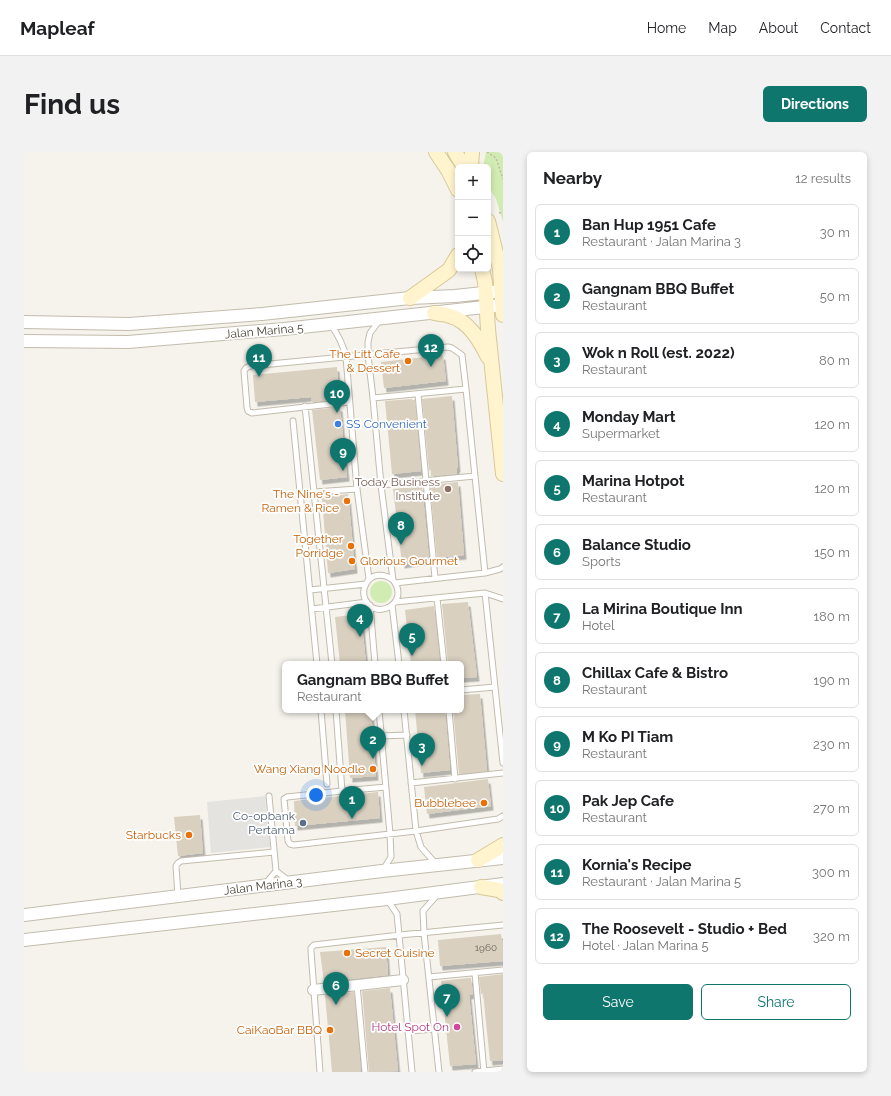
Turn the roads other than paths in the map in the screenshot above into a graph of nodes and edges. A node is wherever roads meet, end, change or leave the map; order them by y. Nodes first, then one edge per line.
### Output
1 (436, 152) edge
2 (455, 152) edge
3 (472, 152) edge
4 (462, 164) edge
5 (472, 164) edge
6 (455, 184) edge
7 (493, 217) edge
8 (455, 260) edge
9 (483, 272) edge
10 (502, 291) junction
11 (485, 293) junction
12 (410, 298) junction
13 (503, 305) edge
14 (486, 307) junction
15 (434, 313) junction
16 (503, 315) edge
17 (380, 319) junction
18 (24, 322) edge
19 (331, 324) junction
20 (24, 341) edge
21 (368, 354) junction
22 (346, 357) junction
23 (492, 365) junction
24 (466, 389) junction
25 (418, 394) junction
26 (373, 398) junction
27 (349, 402) junction
28 (305, 406) junction
29 (293, 421) dead end
30 (503, 474) edge
31 (475, 476) junction
32 (426, 480) junction
33 (381, 485) junction
34 (357, 489) junction
35 (315, 492) junction
36 (503, 567) edge
37 (485, 573) junction
38 (435, 578) junction
39 (394, 581) junction
40 (368, 582) junction
41 (324, 588) junction
42 (310, 590) junction
43 (485, 593) junction
44 (437, 598) junction
45 (503, 599) edge
46 (393, 603) junction
47 (368, 604) junction
48 (326, 607) junction
49 (312, 609) junction
50 (317, 661) edge
51 (332, 661) edge
52 (375, 661) edge
53 (399, 661) edge
54 (444, 661) edge
55 (495, 687) junction
56 (464, 690) edge
57 (321, 713) edge
58 (336, 713) edge
59 (379, 713) edge
60 (404, 713) edge
61 (449, 713) edge
62 (407, 734) junction
63 (381, 736) junction
64 (503, 763) edge
65 (503, 773) edge
66 (455, 779) junction
67 (411, 783) junction
68 (327, 784) dead end
69 (386, 788) junction
70 (342, 791) junction
71 (269, 796) dead end
72 (503, 816) edge
73 (416, 831) junction
74 (390, 834) junction
75 (503, 845) edge
76 (274, 852) junction
77 (503, 858) edge
78 (478, 860) junction
79 (436, 865) junction
80 (276, 871) junction
81 (382, 871) junction
82 (290, 882) junction
83 (503, 884) edge
84 (264, 886) junction
85 (480, 887) junction
86 (439, 892) junction
87 (503, 893) edge
88 (178, 896) junction
89 (387, 899) junction
90 (24, 915) edge
91 (503, 925) edge
92 (424, 932) junction
93 (400, 935) junction
94 (24, 940) edge
95 (503, 970) edge
96 (475, 973) junction
97 (429, 977) junction
98 (403, 980) junction
99 (357, 985) junction
100 (313, 990) junction
101 (434, 1029) junction
102 (409, 1031) junction
103 (503, 1069) edge
104 (320, 1072) edge
105 (365, 1072) edge
106 (412, 1072) edge
107 (439, 1072) edge
108 (476, 1072) edge
109 (484, 1072) edge

1 - 6 main road
2 - 4 main road
3 - 5 main road
7 - 10 main road
8 - 12 main road
9 - 11 main road
10 - 11 street, Jalan Marina 5
10 - 13 main road
11 - 12 street, Jalan Marina 5
11 - 14 main road
12 - 18 street, Jalan Marina 5
13 - 14 street, Jalan Marina 5
13 - 16 main road
14 - 15 street, Jalan Marina 5
14 - 23 main road
15 - 17 street, Jalan Marina 5
15 - 23 main road
17 - 19 street, Jalan Marina 5
17 - 21 lane
19 - 20 street, Jalan Marina 5
19 - 22 lane
21 - 22 lane
21 - 24 lane
21 - 26 lane
22 - 27 lane
22 - 28 lane
23 - 30 main road
24 - 25 lane
24 - 31 lane
25 - 26 lane
25 - 32 lane
26 - 33 lane
27 - 28 lane
27 - 34 lane
28 - 35 lane
29 - 42 lane
31 - 32 lane
31 - 37 lane
32 - 33 lane
32 - 38 lane
33 - 39 lane
34 - 35 lane
34 - 40 lane
35 - 41 lane
36 - 37 lane
37 - 38 lane
38 - 39 lane
39 - 40 lane
39 - 46 lane
40 - 41 lane
40 - 47 lane
41 - 42 lane
41 - 48 lane
42 - 49 lane
43 - 44 lane
43 - 45 lane
43 - 55 lane
44 - 46 lane
44 - 54 lane
46 - 47 lane
46 - 53 lane
47 - 48 lane
47 - 52 lane
48 - 49 lane
48 - 51 lane
49 - 50 lane
55 - 56 lane
55 - 64 lane
57 - 68 lane
58 - 70 lane
59 - 63 lane
60 - 62 lane
61 - 66 lane
62 - 63 lane
62 - 67 lane
63 - 69 lane
65 - 66 lane
66 - 67 lane
67 - 73 lane
69 - 70 lane
69 - 74 lane
70 - 74 lane
71 - 76 lane
72 - 73 lane
73 - 74 lane
73 - 79 lane
74 - 81 lane
75 - 78 main road
76 - 80 lane
76 - 88 lane
77 - 78 street, Jalan Marina 3
78 - 79 street, Jalan Marina 3
79 - 81 street, Jalan Marina 3
80 - 82 lane
80 - 84 lane
81 - 82 street, Jalan Marina 3
82 - 84 street, Jalan Marina 3
83 - 85 street
84 - 88 street, Jalan Marina 3
85 - 86 street
85 - 87 main road
86 - 89 street
86 - 92 lane
88 - 90 street, Jalan Marina 3
89 - 93 lane
89 - 94 street
91 - 92 lane
92 - 93 lane
92 - 97 lane
93 - 98 lane
93 - 100 lane
95 - 96 lane
96 - 97 lane
96 - 109 lane
97 - 101 lane
98 - 99 street
98 - 102 lane
99 - 100 street
99 - 105 lane
100 - 104 lane
101 - 102 lane
101 - 107 lane
102 - 106 lane
103 - 109 lane
108 - 109 lane

